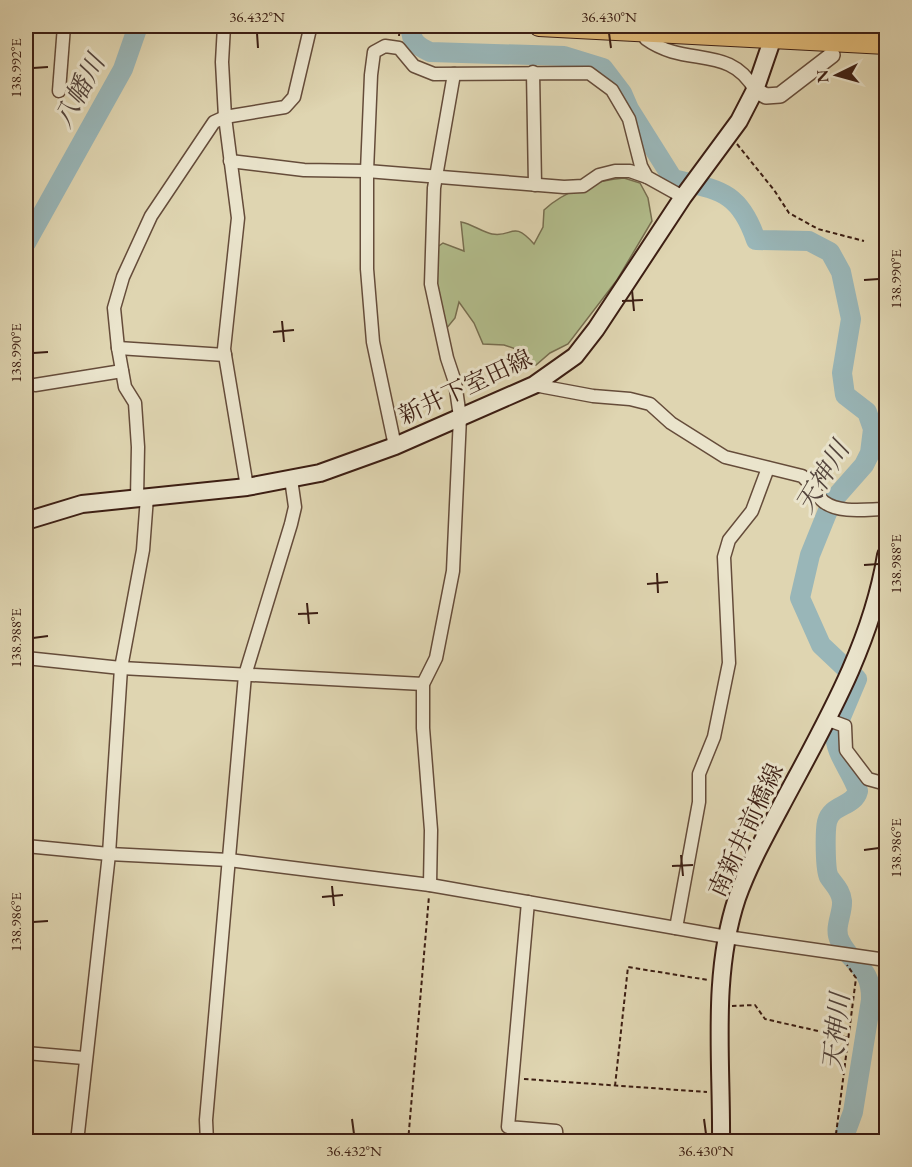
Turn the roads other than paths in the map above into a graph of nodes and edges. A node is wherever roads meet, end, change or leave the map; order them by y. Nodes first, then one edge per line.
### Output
1 (62, 26) edge
2 (118, 26) edge
3 (224, 26) edge
4 (539, 26) edge
5 (310, 29) dead end
6 (775, 32) edge
7 (646, 39) dead end
8 (886, 44) edge
9 (832, 55) dead end
10 (533, 72) junction
11 (454, 74) junction
12 (756, 90) junction
13 (59, 91) dead end
14 (225, 117) junction
15 (230, 161) junction
16 (367, 171) junction
17 (437, 177) junction
18 (647, 177) junction
19 (535, 185) junction
20 (683, 197) junction
21 (118, 348) junction
22 (225, 355) junction
23 (122, 371) junction
24 (35, 385) dead end
25 (534, 385) junction
26 (460, 417) junction
27 (395, 446) junction
28 (768, 468) junction
29 (291, 479) junction
30 (247, 487) junction
31 (142, 497) junction
32 (886, 509) edge
33 (26, 521) edge
34 (886, 555) edge
35 (885, 573) edge
36 (26, 658) edge
37 (121, 668) junction
38 (245, 675) junction
39 (423, 684) junction
40 (826, 719) junction
41 (886, 784) edge
42 (26, 846) edge
43 (109, 854) junction
44 (229, 860) junction
45 (430, 885) junction
46 (528, 902) junction
47 (676, 928) junction
48 (727, 937) junction
49 (886, 960) edge
50 (26, 1053) edge
51 (84, 1058) junction
52 (77, 1142) edge
53 (207, 1142) edge
54 (557, 1142) edge
55 (721, 1142) edge

1 - 2 street
1 - 13 street
3 - 14 street
4 - 6 main road
5 - 14 street
6 - 8 main road
6 - 12 main road, 新井下室田線
7 - 12 street
9 - 12 street
10 - 11 street
10 - 18 street
10 - 19 street
11 - 16 street
11 - 17 street
12 - 20 main road, 新井下室田線
14 - 15 street
14 - 21 street
15 - 16 street
15 - 22 street
16 - 17 street
16 - 27 street
17 - 19 street
17 - 26 street
18 - 19 street
18 - 20 street
20 - 25 main road, 新井下室田線
21 - 22 street
21 - 23 street
22 - 30 street
23 - 24 street
23 - 31 street
25 - 26 main road, 新井下室田線
25 - 28 street
26 - 27 main road, 新井下室田線
26 - 39 street
27 - 29 main road, 新井下室田線
28 - 32 street
28 - 47 street
29 - 30 main road, 新井下室田線
29 - 38 street
30 - 31 main road, 新井下室田線
31 - 33 main road, 新井下室田線
31 - 37 street
34 - 35 main road, 南新井前橋線
35 - 40 main road, 南新井前橋線
36 - 37 street
37 - 38 street
37 - 43 street
38 - 39 street
38 - 44 street
39 - 45 street
40 - 41 street
40 - 48 main road, 南新井前橋線
42 - 43 street
43 - 44 street
43 - 51 street
44 - 45 street
44 - 53 street
45 - 46 street
46 - 47 street
46 - 54 street
47 - 48 street
48 - 49 street
48 - 55 main road, 南新井前橋線
50 - 51 street
51 - 52 street

